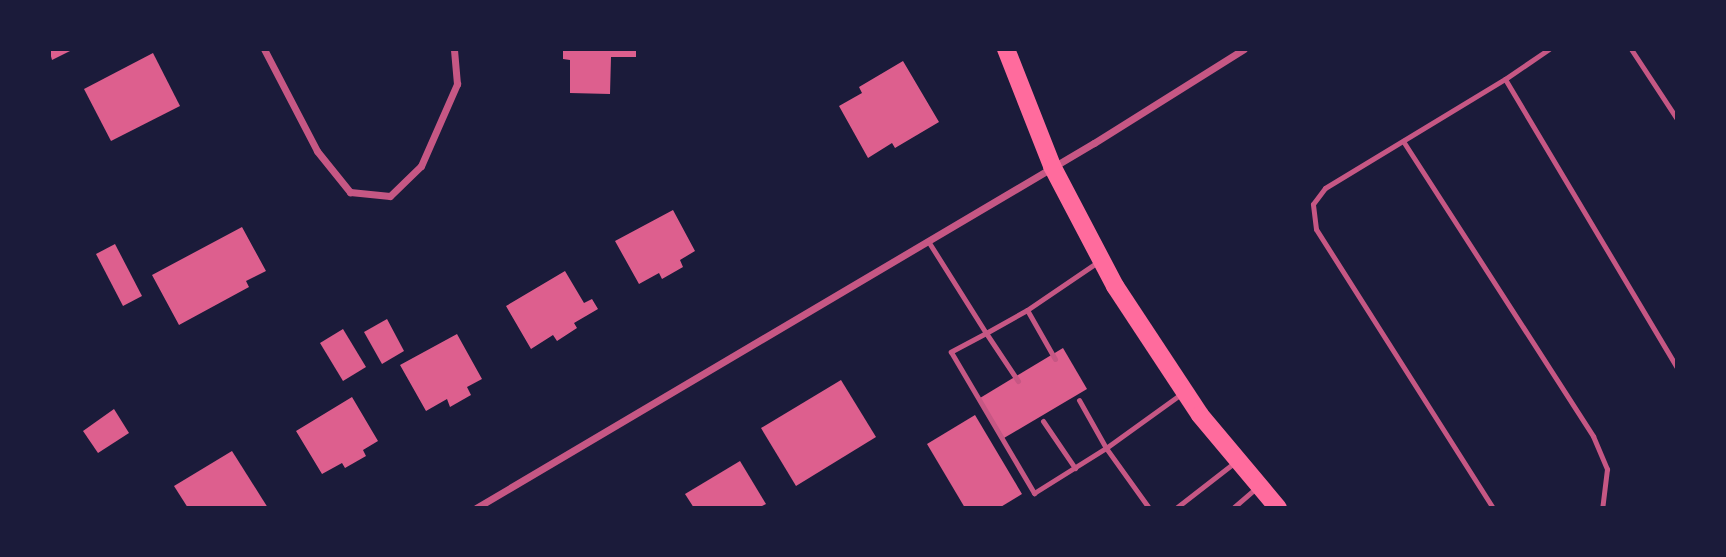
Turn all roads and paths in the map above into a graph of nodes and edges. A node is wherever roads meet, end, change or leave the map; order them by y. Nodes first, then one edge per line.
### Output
1 (264, 49) edge
2 (454, 49) edge
3 (1006, 49) edge
4 (1244, 49) edge
5 (1549, 49) edge
6 (1631, 49) edge
7 (1505, 79) junction
8 (1677, 119) edge
9 (1403, 141) junction
10 (1052, 166) junction
11 (928, 241) junction
12 (1100, 260) junction
13 (1027, 310) junction
14 (986, 333) junction
15 (1055, 359) dead end
16 (1677, 368) edge
17 (1018, 381) dead end
18 (1184, 392) junction
19 (1079, 400) dead end
20 (1043, 421) dead end
21 (1106, 448) junction
22 (1237, 460) junction
23 (1075, 468) junction
24 (1259, 486) junction
25 (476, 508) edge
26 (1149, 508) edge
27 (1176, 508) edge
28 (1233, 508) edge
29 (1278, 508) edge
30 (1493, 508) edge
31 (1602, 508) edge

1 - 2 street
3 - 10 main road
4 - 10 street
5 - 7 lane
6 - 8 lane
7 - 9 lane
7 - 16 lane
9 - 30 lane
9 - 31 lane
10 - 11 street
10 - 12 main road
11 - 14 lane
11 - 25 street
12 - 13 lane
12 - 18 main road
13 - 14 lane
13 - 15 lane
14 - 17 lane
14 - 23 lane
18 - 21 lane
18 - 22 main road
19 - 21 lane
20 - 23 lane
21 - 23 lane
21 - 26 lane
22 - 24 main road
22 - 27 lane
24 - 28 lane
24 - 29 main road

